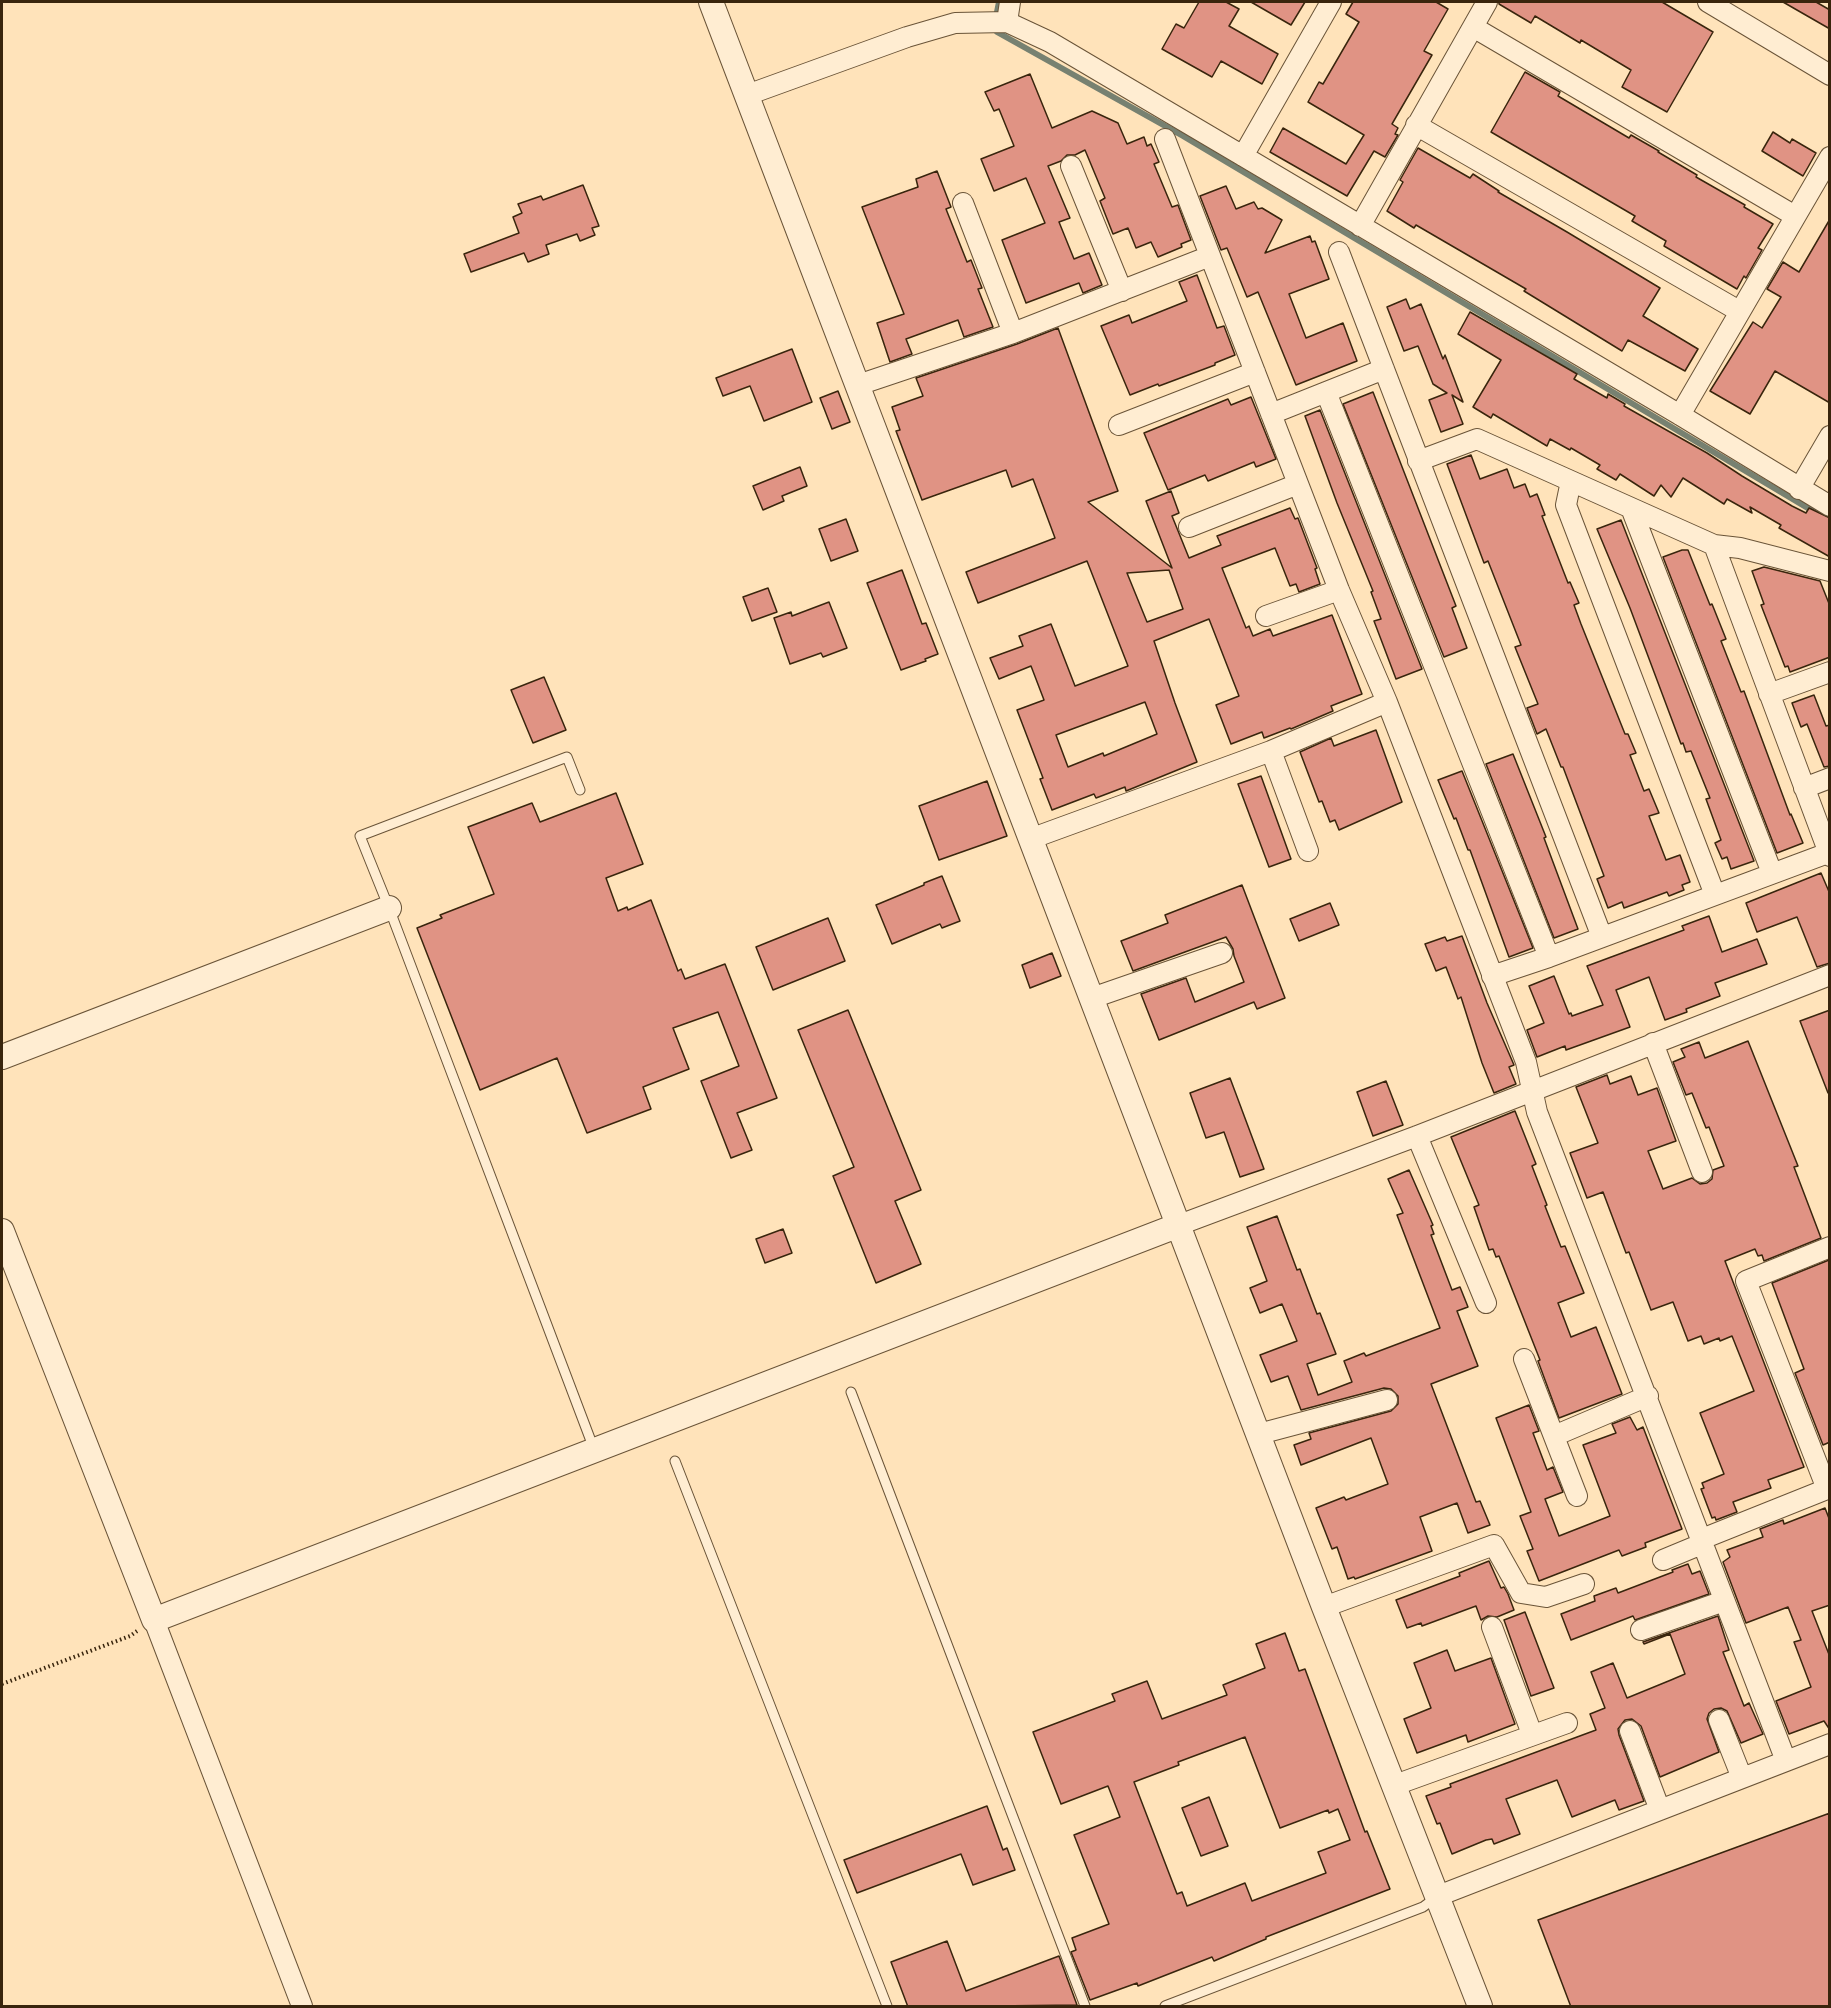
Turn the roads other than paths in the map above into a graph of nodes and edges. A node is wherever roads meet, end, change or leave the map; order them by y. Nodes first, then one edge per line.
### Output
1 (711, 2) edge
2 (1010, 2) edge
3 (1331, 2) edge
4 (1487, 2) edge
5 (1710, 2) edge
6 (1007, 22) junction
7 (1473, 27) junction
8 (1830, 75) edge
9 (747, 95) junction
10 (1416, 124) junction
11 (1166, 139) dead end
12 (1243, 156) junction
13 (1830, 157) edge
14 (1071, 166) dead end
15 (963, 203) dead end
16 (1795, 216) junction
17 (1360, 226) junction
18 (1339, 252) dead end
19 (1210, 256) junction
20 (1122, 291) junction
21 (1739, 311) junction
22 (1014, 333) junction
23 (1384, 369) junction
24 (1255, 372) junction
25 (858, 384) junction
26 (1326, 392) junction
27 (1271, 414) junction
28 (1680, 415) junction
29 (1119, 425) dead end
30 (1830, 436) edge
31 (1418, 461) junction
32 (1571, 481) junction
33 (1298, 484) junction
34 (1799, 489) junction
35 (1830, 506) edge
36 (1631, 508) junction
37 (1189, 527) dead end
38 (1714, 545) junction
39 (1830, 571) edge
40 (1339, 590) junction
41 (1266, 616) dead end
42 (1830, 672) edge
43 (1769, 694) junction
44 (1387, 702) junction
45 (1271, 751) junction
46 (1830, 778) edge
47 (1804, 788) junction
48 (580, 790) dead end
49 (1030, 839) junction
50 (1308, 851) dead end
51 (1829, 854) edge
52 (1772, 873) junction
53 (1715, 896) junction
54 (389, 908) junction
55 (1602, 937) junction
56 (1222, 953) dead end
57 (1549, 957) junction
58 (1830, 975) edge
59 (1492, 976) junction
60 (1092, 998) junction
61 (1653, 1043) junction
62 (2, 1057) edge
63 (1531, 1090) junction
64 (1417, 1136) junction
65 (1702, 1172) dead end
66 (1179, 1225) junction
67 (2, 1231) edge
68 (1830, 1247) edge
69 (1486, 1304) dead end
70 (1524, 1359) dead end
71 (850, 1392) dead end
72 (1648, 1396) junction
73 (1387, 1400) dead end
74 (1259, 1434) junction
75 (1554, 1436) junction
76 (595, 1452) junction
77 (675, 1461) dead end
78 (1577, 1496) dead end
79 (1703, 1541) junction
80 (1663, 1560) dead end
81 (1584, 1584) dead end
82 (1725, 1601) junction
83 (1324, 1607) junction
84 (154, 1620) junction
85 (1492, 1627) dead end
86 (1641, 1630) dead end
87 (1719, 1720) dead end
88 (1567, 1723) dead end
89 (1630, 1731) dead end
90 (1532, 1734) junction
91 (1830, 1744) edge
92 (1786, 1761) junction
93 (1742, 1778) junction
94 (1395, 1785) junction
95 (1660, 1810) junction
96 (1438, 1896) junction
97 (302, 2007) edge
98 (887, 2007) edge
99 (1085, 2007) edge
100 (1165, 2007) edge
101 (1480, 2007) edge

1 - 9 street
2 - 6 street
3 - 12 street
4 - 7 street
5 - 8 street
6 - 9 street
6 - 12 street
7 - 10 street
7 - 16 street
9 - 25 street
10 - 17 street
10 - 21 street
11 - 19 street
12 - 17 street
13 - 16 street
14 - 20 street
15 - 22 street
16 - 21 street
17 - 28 street
18 - 23 street
19 - 20 street
19 - 24 street
20 - 22 street
21 - 28 street
22 - 25 street
23 - 26 street
23 - 31 street
24 - 27 street
24 - 29 street
25 - 49 street
26 - 27 street
26 - 57 street
27 - 33 street
28 - 34 street
30 - 34 street
31 - 32 street
31 - 55 street
32 - 36 street
32 - 53 street
33 - 37 street
33 - 40 street
34 - 35 street
36 - 38 street
36 - 52 street
38 - 39 street
38 - 43 street
40 - 41 street
40 - 44 street
42 - 43 street
43 - 47 street
44 - 45 street
44 - 59 street
45 - 49 street
45 - 50 street
46 - 47 street
47 - 51 street
48 - 54 lane
49 - 60 street
51 - 52 street
52 - 53 street
53 - 55 street
54 - 62 street
54 - 76 lane
55 - 57 street
56 - 60 street
57 - 59 street
58 - 61 street
59 - 63 street
60 - 66 street
61 - 63 street
61 - 65 street
63 - 64 street
63 - 72 street
64 - 66 street
64 - 69 street
66 - 74 street
66 - 76 street
67 - 84 street
68 - 79 street
70 - 75 street
71 - 99 lane
72 - 75 street
72 - 79 street
73 - 74 street
74 - 83 street
75 - 78 street
76 - 84 street
77 - 98 lane
79 - 80 street
79 - 82 street
81 - 83 street
82 - 86 street
82 - 92 street
83 - 94 street
84 - 97 street
85 - 90 street
87 - 93 street
88 - 90 street
89 - 95 street
90 - 94 street
91 - 92 street
92 - 93 street
93 - 95 street
94 - 96 street
95 - 96 street
96 - 100 lane
96 - 101 street

